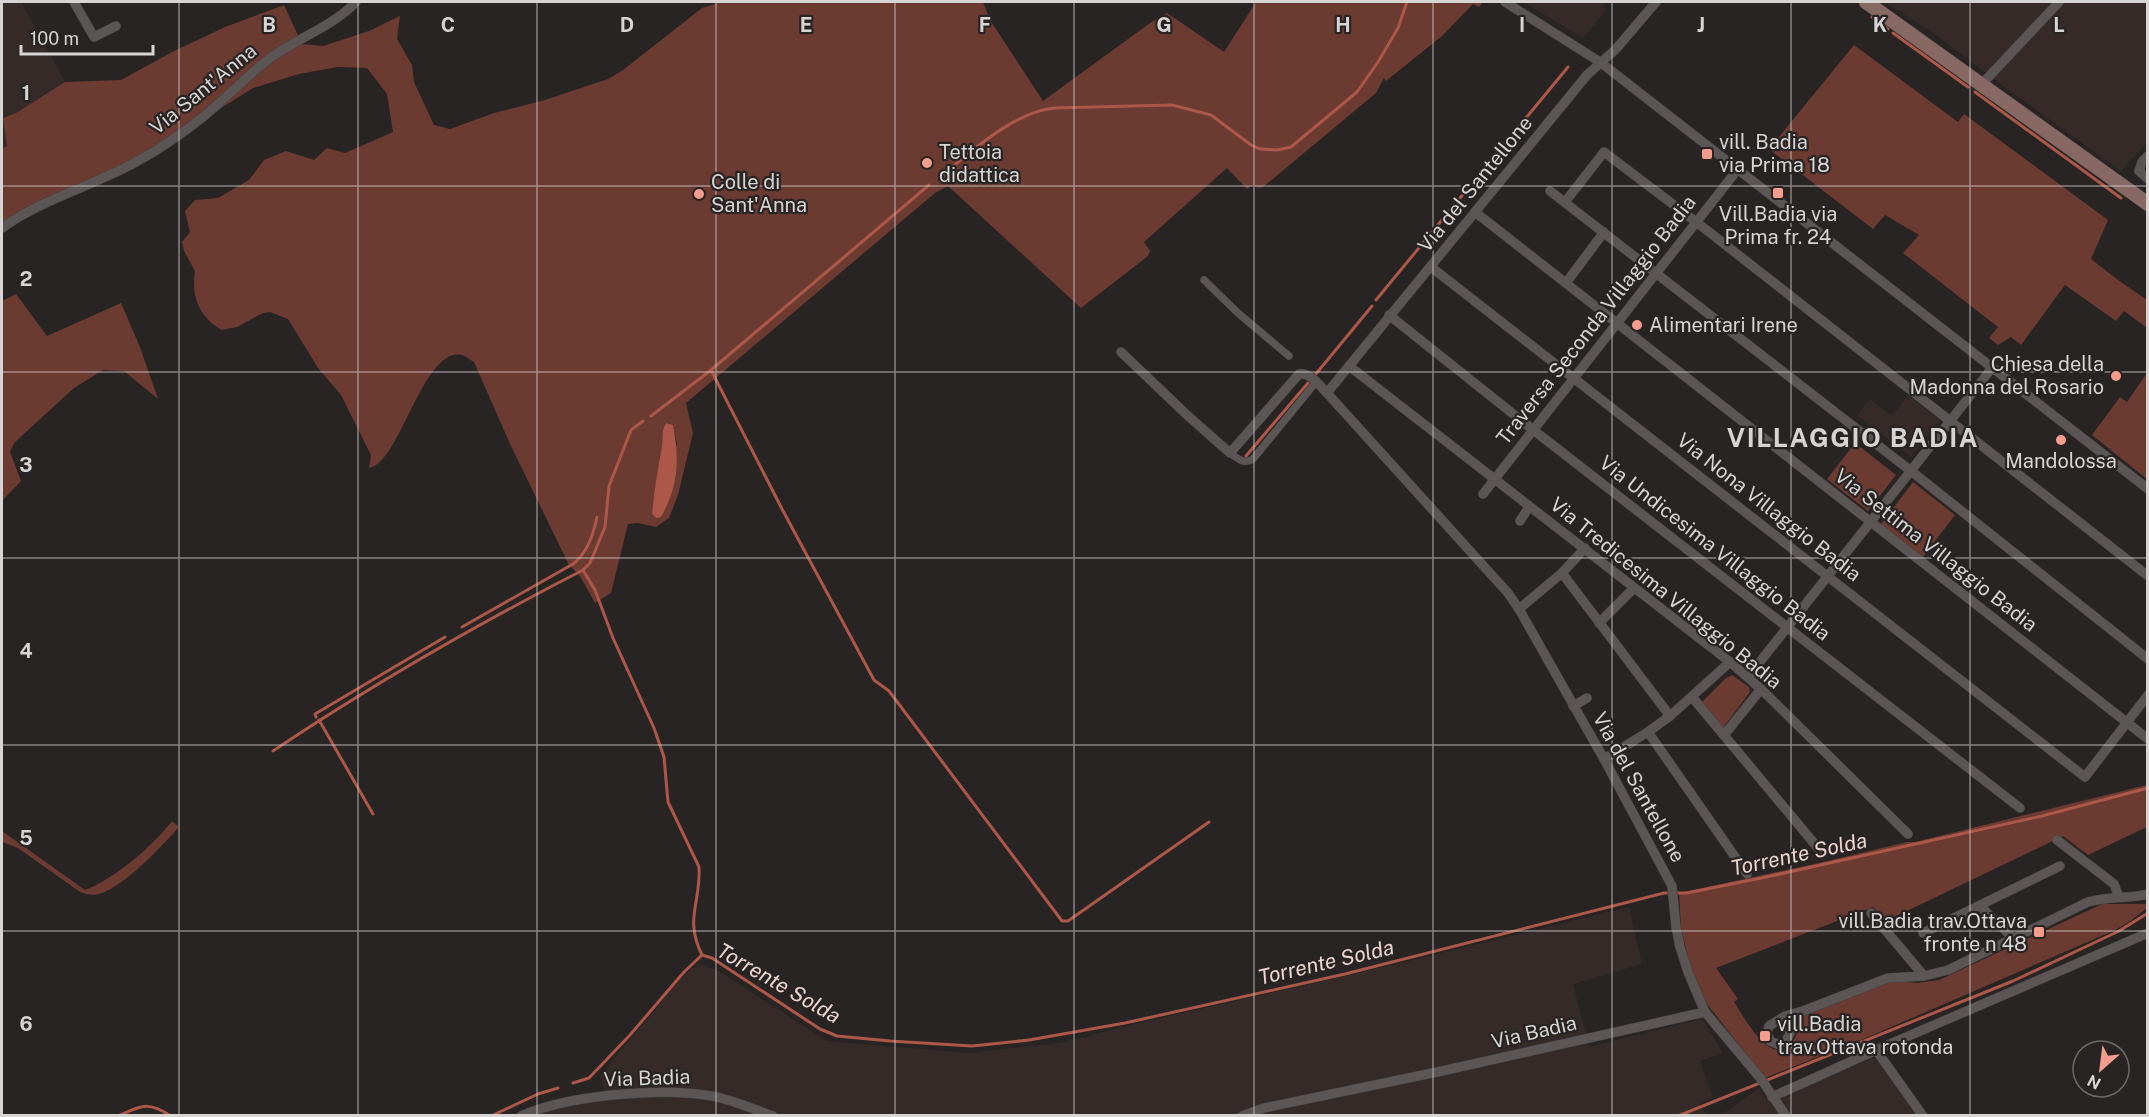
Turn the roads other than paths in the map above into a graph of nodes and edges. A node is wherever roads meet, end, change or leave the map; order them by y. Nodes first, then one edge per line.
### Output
1 (74, 2) edge
2 (356, 2) edge
3 (1505, 2) edge
4 (1656, 2) edge
5 (1866, 2) edge
6 (2059, 2) edge
7 (116, 26) dead end
8 (1600, 62) junction
9 (1981, 85) junction
10 (2148, 156) edge
11 (1738, 169) junction
12 (2148, 179) edge
13 (1550, 190) dead end
14 (1565, 202) junction
15 (2148, 204) edge
16 (1475, 212) junction
17 (1695, 221) junction
18 (2, 228) edge
19 (1604, 232) junction
20 (1431, 267) junction
21 (1656, 272) junction
22 (1204, 280) dead end
23 (1566, 284) junction
24 (1389, 315) junction
25 (1616, 323) junction
26 (1121, 352) dead end
27 (1289, 356) dead end
28 (1349, 366) junction
29 (1992, 368) junction
30 (1573, 377) junction
31 (1316, 382) junction
32 (1327, 393) junction
33 (1950, 422) junction
34 (1532, 429) junction
35 (1230, 453) junction
36 (1911, 471) junction
37 (1494, 480) junction
38 (2148, 489) edge
39 (1483, 494) dead end
40 (1529, 507) junction
41 (1520, 521) dead end
42 (1871, 522) junction
43 (1585, 548) junction
44 (1562, 573) junction
45 (1829, 576) junction
46 (2148, 576) edge
47 (1634, 588) junction
48 (1519, 609) junction
49 (1599, 623) junction
50 (1789, 627) junction
51 (2148, 659) edge
52 (1730, 662) junction
53 (1748, 677) junction
54 (1761, 689) junction
55 (2148, 695) edge
56 (1692, 697) junction
57 (1587, 698) dead end
58 (1573, 706) junction
59 (1670, 716) junction
60 (2126, 722) junction
61 (1648, 732) junction
62 (1724, 735) junction
63 (2148, 739) edge
64 (1604, 759) junction
65 (2020, 808) dead end
66 (1908, 834) dead end
67 (2057, 840) dead end
68 (1822, 854) dead end
69 (2060, 866) dead end
70 (1748, 874) dead end
71 (2148, 894) edge
72 (2119, 897) junction
73 (1980, 906) junction
74 (1871, 913) dead end
75 (1923, 933) dead end
76 (2148, 933) edge
77 (2013, 938) junction
78 (1924, 976) junction
79 (1803, 1011) junction
80 (1705, 1012) junction
81 (1776, 1022) junction
82 (1790, 1032) junction
83 (1876, 1050) junction
84 (1772, 1097) junction
85 (521, 1116) edge
86 (773, 1116) edge
87 (1242, 1116) edge
88 (1786, 1116) edge
89 (1923, 1116) edge

1 - 7 street
2 - 18 street, Via Sant'Anna
3 - 8 street
4 - 8 street, Via del Santellone
5 - 9 main road
6 - 9 street
8 - 11 street
8 - 16 street, Via del Santellone
9 - 15 main road
10 - 12 street
11 - 17 street, Traversa Seconda Villaggio Badia
11 - 29 street
13 - 14 street
14 - 17 street
14 - 19 street
16 - 20 street, Via del Santellone
16 - 23 street, Via Settima Villaggio Badia
17 - 21 street, Traversa Seconda Villaggio Badia
17 - 33 street
19 - 21 street
19 - 23 street
20 - 24 street, Via del Santellone
20 - 30 street, Via Nona Villaggio Badia
21 - 25 street, Traversa Seconda Villaggio Badia
21 - 36 street
22 - 27 street
23 - 25 street, Via Settima Villaggio Badia
24 - 28 street, Via del Santellone
24 - 34 street, Via Undicesima Villaggio Badia
25 - 30 street, Traversa Seconda Villaggio Badia
25 - 42 street, Via Settima Villaggio Badia
26 - 35 street
28 - 32 street, Via del Santellone
28 - 37 street, Via Tredicesima Villaggio Badia
29 - 33 street
29 - 38 street
30 - 34 street, Traversa Seconda Villaggio Badia
30 - 45 street, Via Nona Villaggio Badia
31 - 32 street, Via del Santellone
31 - 35 street
31 - 35 street
32 - 48 street, Via del Santellone
33 - 36 street
33 - 46 street
34 - 37 street, Traversa Seconda Villaggio Badia
34 - 50 street, Via Undicesima Villaggio Badia
36 - 42 street
36 - 51 street
37 - 39 street, Traversa Seconda Villaggio Badia
37 - 40 street, Via Tredicesima Villaggio Badia
40 - 41 street, Via Tredicesima Villaggio Badia
40 - 43 street, Via Tredicesima Villaggio Badia
42 - 45 street
42 - 60 street, Via Settima Villaggio Badia
43 - 44 street
43 - 47 street, Via Tredicesima Villaggio Badia
44 - 48 street
44 - 49 street
45 - 50 street
45 - 60 street, Via Nona Villaggio Badia
47 - 49 street
47 - 52 street, Via Tredicesima Villaggio Badia
48 - 58 street, Via del Santellone
49 - 59 street
50 - 53 street
50 - 65 street, Via Undicesima Villaggio Badia
52 - 53 street, Via Tredicesima Villaggio Badia
52 - 56 street
53 - 54 street, Via Tredicesima Villaggio Badia
54 - 62 street
54 - 66 street, Via Tredicesima Villaggio Badia
55 - 60 street
56 - 59 street
56 - 62 street
57 - 58 street, Via del Santellone
58 - 64 street, Via del Santellone
59 - 61 street
60 - 63 street, Via Settima Villaggio Badia
61 - 64 street
61 - 70 street
62 - 68 street
64 - 80 street, Via del Santellone
67 - 72 street
69 - 73 street
71 - 72 street
72 - 77 street
73 - 75 street
73 - 77 street
74 - 78 street
76 - 83 street
77 - 78 street
78 - 79 street
79 - 81 street
79 - 82 street
80 - 84 street
80 - 87 street, Via Badia
81 - 82 street
81 - 82 street
83 - 84 street
83 - 89 street
84 - 88 street
85 - 86 street, Via Badia

